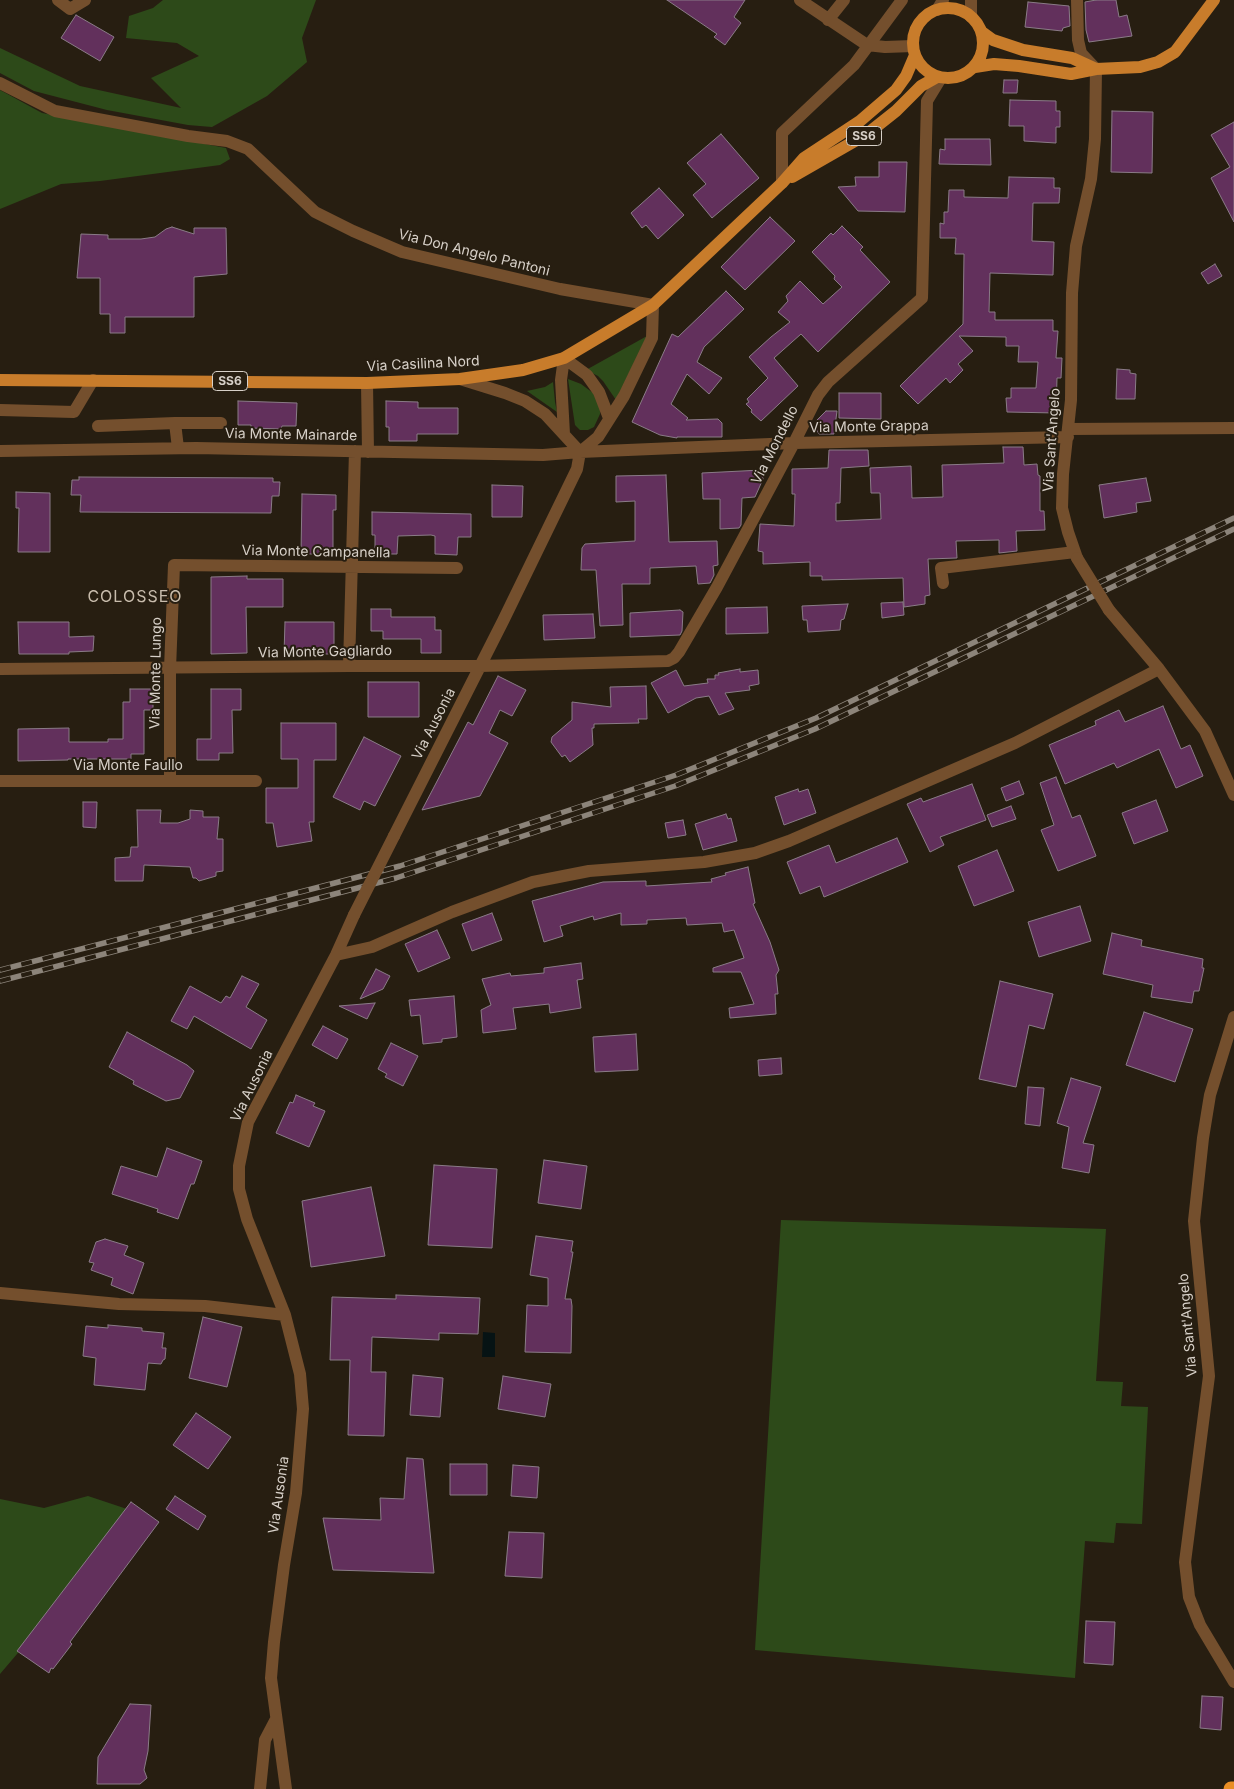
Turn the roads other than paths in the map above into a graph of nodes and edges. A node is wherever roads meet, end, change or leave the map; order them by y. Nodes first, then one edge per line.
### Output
1 (58, 0) edge
2 (85, 0) edge
3 (800, 0) edge
4 (844, 0) edge
5 (902, 0) edge
6 (971, 0) edge
7 (1077, 0) edge
8 (1214, 0) edge
9 (940, 5) edge
10 (972, 17) junction
11 (828, 20) junction
12 (982, 32) junction
13 (867, 45) junction
14 (914, 50) junction
15 (975, 66) junction
16 (1096, 69) junction
17 (939, 77) junction
18 (0, 83) edge
19 (782, 183) junction
20 (653, 305) junction
21 (564, 358) junction
22 (460, 379) junction
23 (0, 380) edge
24 (93, 380) junction
25 (367, 383) junction
26 (0, 410) edge
27 (609, 418) junction
28 (222, 423) dead end
29 (176, 424) junction
30 (98, 426) dead end
31 (1234, 428) edge
32 (1068, 433) junction
33 (564, 434) junction
34 (794, 443) junction
35 (178, 448) junction
36 (0, 450) edge
37 (355, 451) junction
38 (368, 452) junction
39 (580, 452) junction
40 (1076, 555) junction
41 (174, 566) joint
42 (352, 568) junction
43 (458, 568) dead end
44 (943, 583) dead end
45 (349, 666) junction
46 (480, 666) junction
47 (0, 669) edge
48 (170, 669) junction
49 (1159, 669) junction
50 (0, 781) edge
51 (170, 781) junction
52 (256, 781) dead end
53 (1234, 795) edge
54 (336, 955) junction
55 (1234, 1017) edge
56 (0, 1293) edge
57 (285, 1315) junction
58 (1234, 1682) edge
59 (276, 1719) junction
60 (260, 1789) edge
61 (286, 1789) edge

1 - 2 street
3 - 11 street
4 - 11 street
5 - 13 street
6 - 10 street
7 - 16 street
8 - 16 main road
9 - 10 main road
9 - 14 main road
10 - 12 main road
11 - 13 street
12 - 15 main road
12 - 16 main road
13 - 14 street
13 - 19 street
14 - 17 main road
14 - 19 main road, Via Casilina Nord / SS6
15 - 16 main road
15 - 17 main road
16 - 32 street, Via Sant'Angelo
17 - 19 main road, Via Casilina Nord / SS6
17 - 34 street, Via Mondello
18 - 20 street, Via Don Angelo Pantoni
19 - 20 main road, Via Casilina Nord / SS6
20 - 21 main road, Via Casilina Nord / SS6
20 - 27 street
21 - 22 main road, Via Casilina Nord / SS6
21 - 27 street
21 - 33 street
22 - 25 main road, Via Casilina Nord / SS6
22 - 33 street
23 - 24 main road, Via Casilina Nord / SS6
24 - 25 main road, Via Casilina Nord / SS6
24 - 26 street
25 - 38 street
27 - 39 street
28 - 29 street
29 - 30 street
29 - 35 street
31 - 32 street, Via Monte Grappa
32 - 34 street, Via Monte Grappa
32 - 40 street, Via Sant'Angelo
33 - 39 street
34 - 39 street, Via Monte Grappa
34 - 46 street, Via Mondello
35 - 36 street, Via Monte Mainarde
35 - 37 street, Via Monte Mainarde
37 - 38 street, Via Monte Mainarde
37 - 42 street
38 - 39 street, Via Monte Mainarde
39 - 46 street, Via Ausonia
40 - 44 street
40 - 49 street, Via Sant'Angelo, bridge
41 - 42 street, Via Monte Campanella
41 - 48 street, Via Monte Lungo
42 - 43 street, Via Monte Campanella
42 - 45 street
45 - 46 street, Via Monte Gagliardo
45 - 48 street, Via Monte Gagliardo
46 - 54 street, Via Ausonia, bridge
47 - 48 street, Via Monte Gagliardo
48 - 51 street, Via Monte Lungo
49 - 53 street, Via Sant'Angelo
49 - 54 street
50 - 51 street, Via Monte Faullo
51 - 52 street, Via Monte Faullo
54 - 57 street, Via Ausonia
55 - 58 street, Via Sant'Angelo
56 - 57 street
57 - 59 street, Via Ausonia
59 - 60 street
59 - 61 street, Via Ausonia

